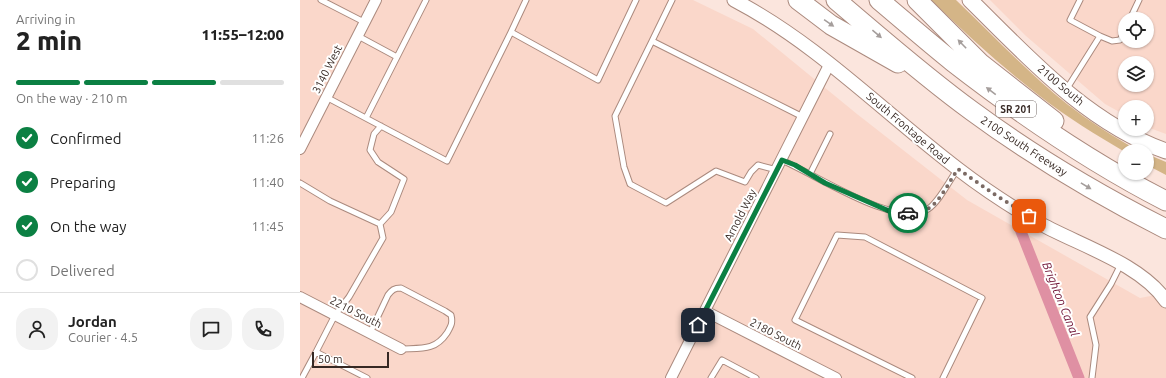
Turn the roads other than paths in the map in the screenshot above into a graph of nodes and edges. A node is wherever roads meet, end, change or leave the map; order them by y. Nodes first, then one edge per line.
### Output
1 (321, 0) edge
2 (376, 0) edge
3 (426, 0) edge
4 (526, 0) edge
5 (636, 0) edge
6 (672, 0) edge
7 (734, 0) edge
8 (798, 0) edge
9 (836, 0) edge
10 (879, 0) edge
11 (917, 0) edge
12 (1080, 0) edge
13 (1139, 0) edge
14 (973, 1) edge
15 (1133, 12) edge
16 (364, 22) junction
17 (510, 32) junction
18 (358, 36) junction
19 (1100, 36) junction
20 (1118, 40) edge
21 (652, 41) junction
22 (397, 57) junction
23 (830, 63) junction
24 (1066, 91) junction
25 (326, 97) junction
26 (971, 111) junction
27 (803, 117) junction
28 (366, 118) junction
29 (381, 126) junction
30 (830, 134) dead end
31 (300, 149) edge
32 (1166, 151) edge
33 (782, 160) junction
34 (1118, 166) edge
35 (958, 169) junction
36 (777, 170) junction
37 (810, 174) junction
38 (1140, 180) edge
39 (300, 183) edge
40 (1166, 196) edge
41 (1166, 201) edge
42 (380, 224) junction
43 (1166, 229) edge
44 (1121, 264) junction
45 (300, 297) edge
46 (1166, 301) edge
47 (705, 312) junction
48 (335, 315) junction
49 (370, 333) junction
50 (401, 348) joint
51 (316, 352) junction
52 (302, 378) edge
53 (367, 378) edge
54 (671, 378) edge
55 (711, 378) edge
56 (756, 378) edge
57 (836, 378) edge
58 (912, 378) edge
59 (943, 378) edge
60 (1092, 378) edge

1 - 16 lane
2 - 16 street, 3140 West
3 - 22 lane
4 - 17 lane
5 - 17 lane
6 - 21 lane
7 - 23 street, South Frontage Road
8 -> 26 highway
9 -> 26 highway, 2100 South Freeway / SR 201
41 -> 10 highway, SR 201
34 -> 11 highway
12 - 19 lane
13 - 15 lane
14 - 24 main road, 2100 South
16 - 18 street, 3140 West
17 - 29 lane
18 - 22 lane
18 - 25 street, 3140 West
19 - 20 lane
19 - 24 lane
21 - 27 lane
21 - 36 lane
22 - 28 lane
23 - 27 street, Arnold Way
23 - 35 street, South Frontage Road
24 - 32 main road, 2100 South
25 - 28 lane
25 - 31 street, 3140 West
26 -> 43 highway, 2100 South Freeway / SR 201
27 - 33 street, Arnold Way
28 - 29 lane
29 - 42 lane
30 - 37 lane
33 - 36 street, Arnold Way
33 - 37 lane
35 - 37 lane
35 - 44 street, South Frontage Road
36 - 47 street, Arnold Way
38 - 40 highway
39 - 42 lane
42 - 48 lane
44 - 46 street, South Frontage Road
44 - 60 lane
45 - 48 street, 2210 South
47 - 54 street, Arnold Way
47 - 57 street, 2180 South
48 - 49 street, 2210 South
48 - 51 lane
49 - 50 street, 2210 South
49 - 50 lane
51 - 52 lane
51 - 53 lane
55 - 56 lane
58 - 59 lane

